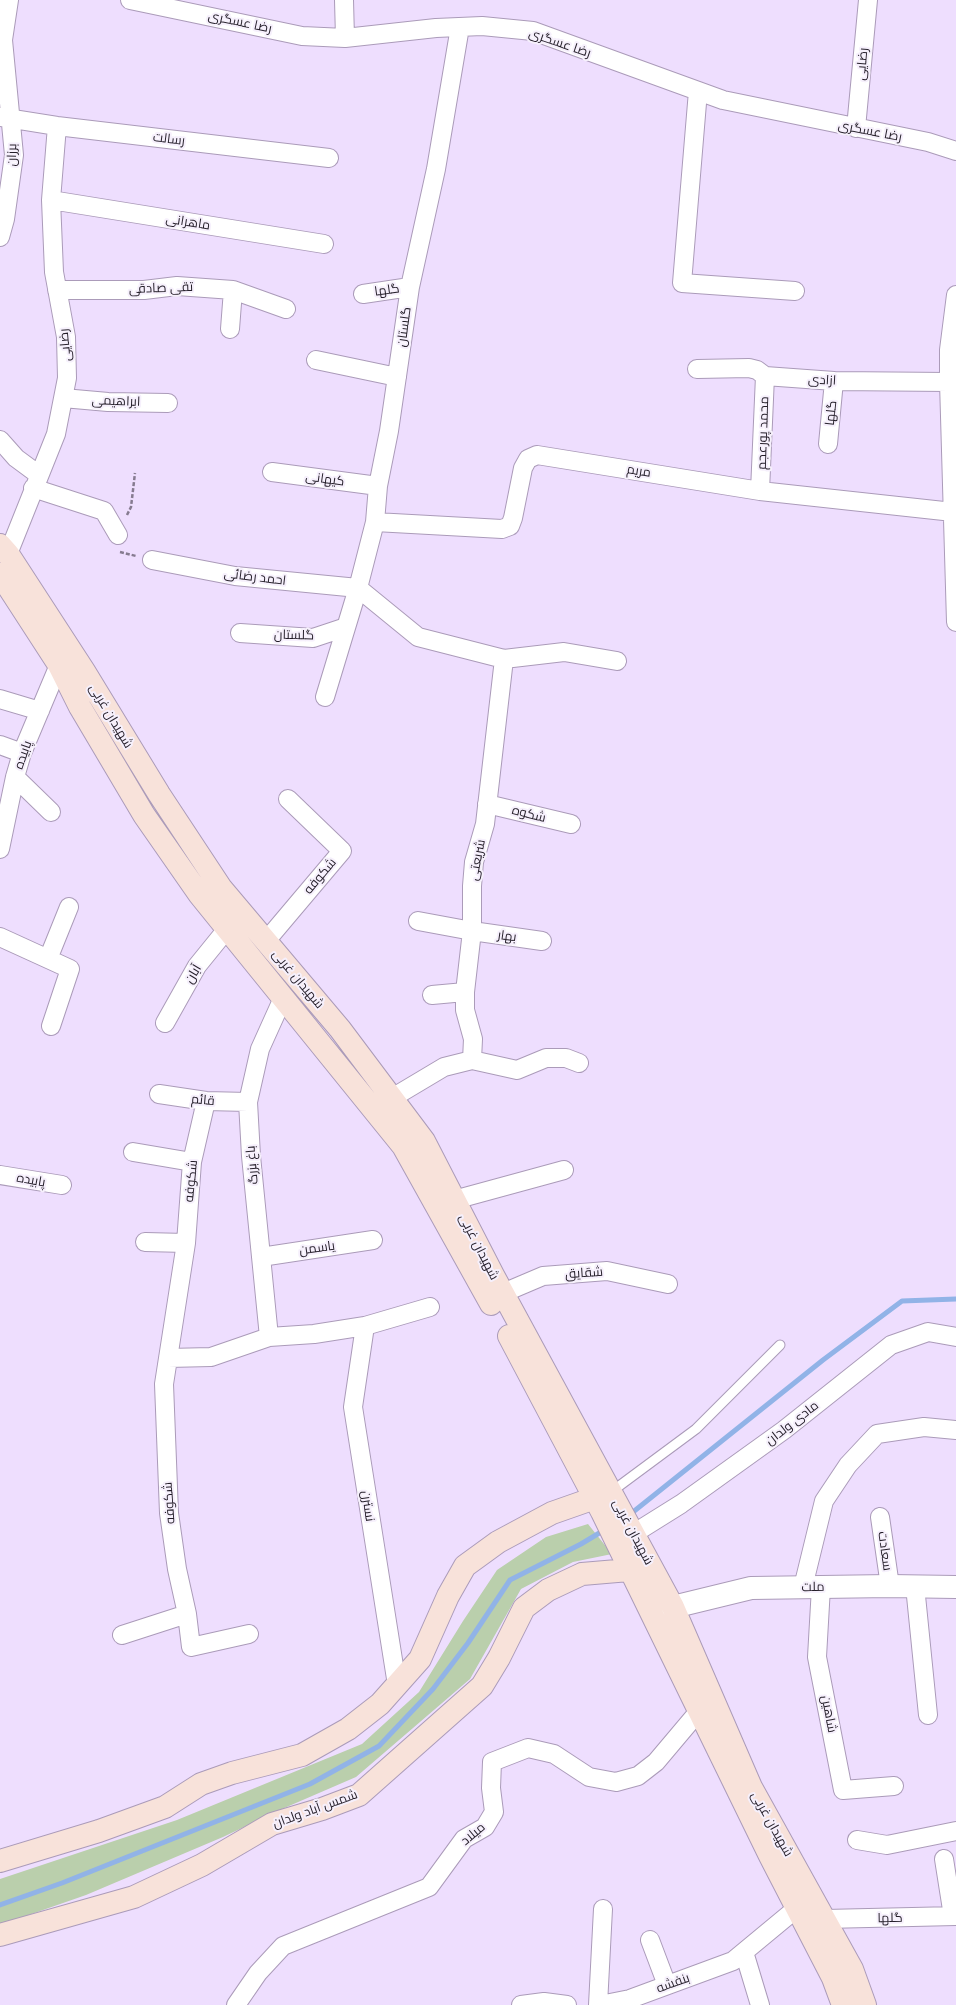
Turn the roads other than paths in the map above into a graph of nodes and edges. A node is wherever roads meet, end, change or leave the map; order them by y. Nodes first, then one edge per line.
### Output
1 (9, 0) edge
2 (130, 0) edge
3 (344, 0) edge
4 (868, 0) edge
5 (460, 27) junction
6 (345, 38) junction
7 (698, 91) junction
8 (5, 117) edge
9 (57, 126) junction
10 (856, 128) junction
11 (956, 151) edge
12 (329, 158) dead end
13 (51, 200) junction
14 (0, 238) edge
15 (324, 244) dead end
16 (410, 287) junction
17 (57, 290) junction
18 (234, 290) junction
19 (795, 291) dead end
20 (363, 294) dead end
21 (956, 295) edge
22 (286, 308) dead end
23 (230, 329) dead end
24 (316, 360) dead end
25 (697, 368) dead end
26 (765, 376) junction
27 (397, 377) junction
28 (834, 381) junction
29 (949, 382) junction
30 (63, 398) junction
31 (168, 403) dead end
32 (0, 440) edge
33 (828, 444) dead end
34 (272, 472) dead end
35 (36, 482) junction
36 (378, 486) junction
37 (760, 490) junction
38 (953, 512) junction
39 (375, 522) junction
40 (118, 535) dead end
41 (3, 558) edge
42 (152, 560) dead end
43 (358, 588) junction
44 (956, 622) edge
45 (346, 627) junction
46 (240, 633) dead end
47 (504, 659) junction
48 (617, 661) dead end
49 (59, 665) junction
50 (325, 697) dead end
51 (0, 699) edge
52 (40, 711) junction
53 (0, 745) edge
54 (22, 753) junction
55 (15, 777) junction
56 (288, 799) dead end
57 (487, 804) junction
58 (51, 812) dead end
59 (570, 824) dead end
60 (0, 849) edge
61 (69, 907) dead end
62 (418, 921) dead end
63 (228, 929) junction
64 (472, 931) junction
65 (0, 937) edge
66 (266, 941) junction
67 (542, 941) dead end
68 (48, 959) junction
69 (465, 992) junction
70 (432, 995) dead end
71 (283, 998) junction
72 (166, 1023) dead end
73 (51, 1026) dead end
74 (472, 1060) junction
75 (580, 1063) dead end
76 (159, 1094) dead end
77 (392, 1098) junction
78 (206, 1101) junction
79 (248, 1102) junction
80 (133, 1152) dead end
81 (192, 1162) junction
82 (564, 1170) dead end
83 (0, 1175) edge
84 (62, 1185) dead end
85 (454, 1200) junction
86 (373, 1240) dead end
87 (145, 1242) dead end
88 (186, 1243) junction
89 (261, 1257) junction
90 (668, 1284) dead end
91 (503, 1293) junction
92 (430, 1307) dead end
93 (365, 1326) junction
94 (269, 1337) junction
95 (956, 1337) edge
96 (780, 1345) dead end
97 (168, 1358) junction
98 (956, 1430) edge
99 (603, 1496) junction
100 (880, 1517) dead end
101 (633, 1534) junction
102 (629, 1570) junction
103 (890, 1586) junction
104 (915, 1586) junction
105 (812, 1587) junction
106 (956, 1587) edge
107 (673, 1607) junction
108 (187, 1614) junction
109 (652, 1616) junction
110 (249, 1634) dead end
111 (122, 1636) dead end
112 (397, 1685) junction
113 (698, 1711) junction
114 (928, 1715) dead end
115 (894, 1786) dead end
116 (956, 1831) edge
117 (857, 1840) dead end
118 (944, 1859) dead end
119 (0, 1861) edge
120 (797, 1908) junction
121 (603, 1909) dead end
122 (954, 1916) edge
123 (825, 1919) junction
124 (0, 1935) edge
125 (650, 1940) dead end
126 (744, 1952) junction
127 (667, 1985) junction
128 (630, 1999) junction
129 (236, 2005) edge
130 (520, 2005) edge
131 (567, 2005) edge
132 (599, 2005) edge
133 (647, 2005) edge
134 (760, 2005) edge
135 (842, 2005) edge
136 (865, 2005) edge

1 - 8 street, برزان
2 - 6 street, رضا عسگری
3 - 6 street
4 - 10 street, رضایی
5 - 6 street, رضا عسگری
5 - 7 street, رضا عسگری
5 - 16 street, گلستان
7 - 10 street, رضا عسگری
7 - 19 street
8 - 9 street, رسالت
8 - 14 street, برزان
9 - 12 street, رسالت
9 - 13 street, رضایی
10 - 11 street, رضا عسگری
13 - 15 street, ماهرانی
13 - 17 street, رضایی
16 - 20 street, گلها
16 - 27 street, گلستان
17 - 18 street, تقی صادقی
17 - 30 street, رضایی
18 - 22 street, تقی صادقی
18 - 23 street
21 - 29 street
24 - 27 street
25 - 26 street, ازادی
26 - 28 street, ازادی
26 - 37 street, محمد پورعجم
27 - 36 street, گلستان
28 - 29 street, ازادی
28 - 33 street, گلها
29 - 38 street
30 - 31 street, ابراهیمی
30 - 35 street, رضایی
32 - 35 street
34 - 36 street, کیهانی
35 - 40 street
35 - 41 street, رضایی
36 - 39 street, گلستان
37 - 38 street, مریم
37 - 39 street, مریم
38 - 44 street
39 - 43 street, گلستان
41 - 49 main road, شهیدان غربی
41 - 66 main road, شهیدان غربی
42 - 43 street, احمد رضائی
43 - 45 street, گلستان
43 - 47 street
45 - 46 street, گلستان
45 - 50 street, گلستان
47 - 48 street
47 - 57 street, شریعتی
49 - 52 street, پابیده
49 - 63 main road, شهیدان غربی
51 - 52 street
52 - 54 street, پابیده
53 - 54 street
54 - 55 street, پابیده
55 - 58 street
55 - 60 street, پابیده
56 - 66 street, شکوفه
57 - 59 street, شکوه
57 - 64 street, شریعتی
61 - 68 street
62 - 64 street, بهار
63 - 71 main road, شهیدان غربی
63 - 72 street, آبان
64 - 67 street, بهار
64 - 69 street, شریعتی
65 - 68 street
66 - 77 main road, شهیدان غربی
68 - 73 street
69 - 70 street
69 - 74 street, شریعتی
71 - 79 street, باغ بزرگ
71 - 99 main road, شهیدان غربی
74 - 75 street
74 - 77 street
76 - 78 street, قائم
77 - 85 main road, شهیدان غربی
78 - 79 street, قائم
78 - 81 street, شکوفه
79 - 89 street, باغ بزرگ
80 - 81 street
81 - 88 street, شکوفه
82 - 85 street
83 - 84 street, پابیده
85 - 91 main road, شهیدان غربی
86 - 89 street, یاسمن
87 - 88 street
88 - 97 street, شکوفه
89 - 94 street, باغ بزرگ
90 - 91 street, شقایق
91 - 99 main road, شهیدان غربی
92 - 93 street
93 - 94 street
93 - 112 street, نسترن
94 - 97 street
95 - 101 street, مادی ولدان
96 - 99 lane
97 - 108 street, شکوفه
98 - 105 street
99 - 101 main road, شهیدان غربی
99 - 102 main road, شهیدان غربی
99 - 112 main road
100 - 103 street, سعادت
101 - 107 main road, شهیدان غربی
102 - 109 main road, شهیدان غربی
102 - 124 main road, شمس آباد ولدان
103 - 104 street, ملت
103 - 105 street, ملت
104 - 106 street, ملت
104 - 114 street
105 - 107 street, ملت
105 - 115 street, شاهین
107 - 109 street, ملت
107 - 123 main road, شهیدان غربی
108 - 110 street, شکوفه
108 - 111 street
109 - 113 main road, شهیدان غربی
112 - 119 main road
113 - 120 main road, شهیدان غربی
113 - 129 street, میلاد
116 - 117 street
118 - 122 street
120 - 126 street, بنفشه
120 - 135 main road, شهیدان غربی
121 - 132 street
122 - 123 street, گلها
123 - 136 main road, شهیدان غربی
125 - 127 street
126 - 127 street, بنفشه
126 - 134 street
127 - 128 street, بنفشه
128 - 132 street, بنفشه
128 - 133 street
130 - 131 street

